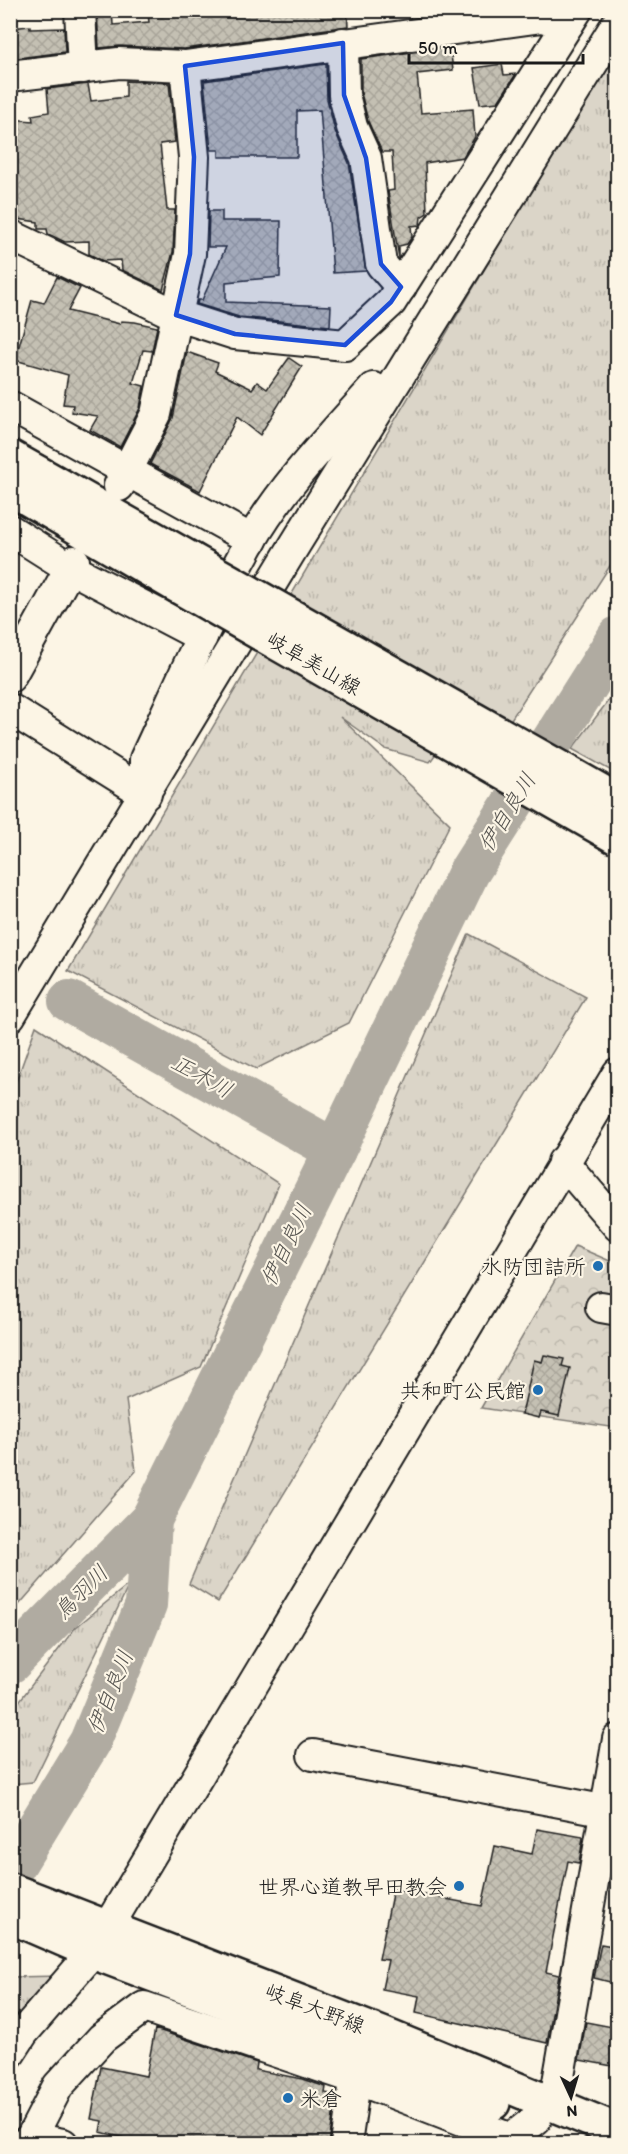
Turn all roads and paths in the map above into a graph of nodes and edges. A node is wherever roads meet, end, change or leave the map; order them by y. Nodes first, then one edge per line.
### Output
1 (80, 10) edge
2 (557, 16) edge
3 (618, 22) edge
4 (383, 24) edge
5 (343, 44) junction
6 (185, 66) junction
7 (82, 68) junction
8 (10, 76) edge
9 (10, 235) edge
10 (401, 287) junction
11 (176, 315) junction
12 (409, 359) junction
13 (10, 406) edge
14 (10, 457) edge
15 (123, 478) junction
16 (10, 488) edge
17 (10, 530) edge
18 (252, 540) junction
19 (72, 564) junction
20 (184, 572) junction
21 (202, 637) junction
22 (10, 677) edge
23 (10, 709) edge
24 (146, 794) junction
25 (618, 801) edge
26 (618, 838) edge
27 (10, 1016) edge
28 (618, 1073) edge
29 (563, 1162) junction
30 (618, 1226) edge
31 (618, 1739) edge
32 (313, 1755) dead end
33 (612, 1811) edge
34 (10, 1890) edge
35 (10, 1916) edge
36 (84, 1933) junction
37 (10, 2053) edge
38 (365, 2055) junction
39 (545, 2112) junction
40 (618, 2131) edge
41 (27, 2141) edge
42 (63, 2144) edge
43 (346, 2144) edge
44 (600, 2144) edge

1 - 7 street
2 - 4 street
2 - 10 street
3 - 12 street
4 - 5 street
5 - 6 street
5 - 10 street
6 - 7 street
6 - 11 street
7 - 8 street
9 - 11 street
10 - 11 street
11 - 15 street
12 - 18 street
12 - 24 street
13 - 15 street
14 - 20 main road, 岐阜美山線
15 - 18 street
16 - 20 main road, 岐阜美山線
17 - 19 street
18 - 21 street
19 - 21 street
19 - 22 street
20 - 25 main road, 岐阜美山線, bridge
20 - 26 main road, 岐阜美山線, bridge
21 - 24 street
23 - 24 street
24 - 27 street
28 - 29 street
29 - 30 street
29 - 36 street
31 - 33 street
32 - 33 street
33 - 39 street
34 - 36 main road, 岐阜大野線
35 - 36 main road, 岐阜大野線
36 - 37 street
36 - 38 main road, 岐阜大野線
38 - 39 main road, 岐阜大野線
38 - 39 street
38 - 41 street
38 - 43 street
39 - 40 main road, 岐阜大野線
39 - 44 main road, 岐阜大野線
41 - 42 street

